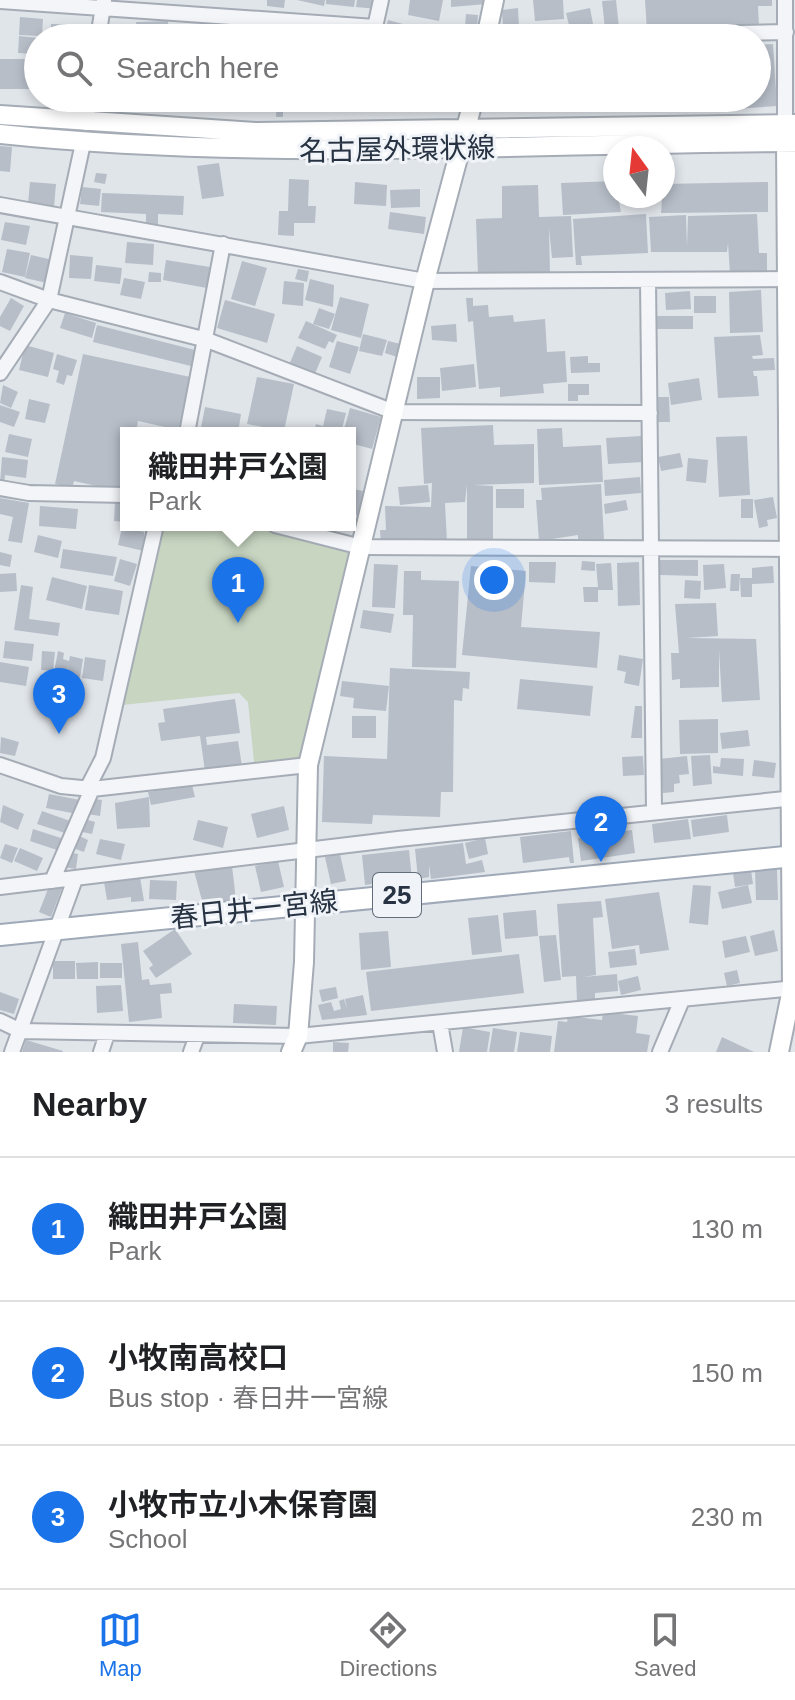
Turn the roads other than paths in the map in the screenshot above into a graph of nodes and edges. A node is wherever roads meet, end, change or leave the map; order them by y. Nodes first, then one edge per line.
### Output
1 (381, 0) edge
2 (494, 0) edge
3 (785, 0) edge
4 (0, 1) edge
5 (103, 4) edge
6 (100, 24) edge
7 (340, 24) edge
8 (376, 24) edge
9 (489, 24) edge
10 (771, 32) edge
11 (786, 32) junction
12 (87, 112) edge
13 (471, 112) edge
14 (0, 115) edge
15 (86, 123) junction
16 (468, 127) junction
17 (790, 133) edge
18 (0, 134) edge
19 (83, 143) junction
20 (462, 148) junction
21 (0, 205) edge
22 (66, 218) junction
23 (223, 244) junction
24 (791, 279) edge
25 (425, 281) junction
26 (648, 281) junction
27 (0, 282) edge
28 (49, 300) junction
29 (207, 340) junction
30 (0, 373) edge
31 (792, 410) edge
32 (394, 412) junction
33 (650, 413) junction
34 (188, 427) edge
35 (0, 488) edge
36 (120, 495) edge
37 (155, 531) edge
38 (298, 531) edge
39 (361, 547) junction
40 (652, 548) junction
41 (792, 549) edge
42 (793, 665) edge
43 (0, 765) edge
44 (308, 765) junction
45 (90, 789) junction
46 (793, 799) edge
47 (654, 811) junction
48 (306, 851) junction
49 (794, 856) edge
50 (75, 879) junction
51 (52, 881) junction
52 (0, 887) edge
53 (307, 903) junction
54 (57, 929) junction
55 (0, 935) edge
56 (793, 988) edge
57 (682, 1000) junction
58 (0, 1021) edge
59 (440, 1023) junction
60 (21, 1031) junction
61 (107, 1034) junction
62 (197, 1036) junction
63 (294, 1044) edge
64 (12, 1052) edge
65 (101, 1052) edge
66 (191, 1052) edge
67 (445, 1052) edge
68 (660, 1052) edge
69 (779, 1052) edge

1 - 8 street
2 - 9 street
3 - 11 street
4 - 5 street
5 - 6 street
5 - 7 street
10 - 11 street
11 - 17 street
12 - 15 street
13 - 16 street
14 - 15 street, 名古屋外環状線
15 - 16 street, 名古屋外環状線
16 - 17 street, 名古屋外環状線
16 - 20 street
17 - 20 street, 名古屋外環状線
17 - 24 street
18 - 19 street, 名古屋外環状線
19 - 20 street, 名古屋外環状線
19 - 22 street
20 - 25 street
21 - 22 street
22 - 23 street
22 - 28 street
23 - 25 street
23 - 29 street
24 - 26 street
24 - 31 street
25 - 26 street
25 - 32 street
26 - 33 street
27 - 28 street
28 - 29 street
28 - 30 street
29 - 32 street
29 - 34 street
31 - 41 street
32 - 33 street
32 - 39 street
33 - 40 street
35 - 36 street
37 - 45 street
38 - 39 street
39 - 40 street
39 - 44 street
40 - 41 street
40 - 47 street
41 - 42 street
42 - 46 street
43 - 45 street
44 - 45 street
44 - 48 street
45 - 51 street
46 - 47 street
46 - 49 street
47 - 48 street
48 - 50 street
48 - 53 street
49 - 53 main road, 春日井一宮線 / 25
49 - 56 street
50 - 51 street
50 - 54 street
51 - 52 street
53 - 54 main road, 春日井一宮線 / 25
53 - 63 street
54 - 55 main road, 春日井一宮線 / 25
54 - 60 street
56 - 57 street
56 - 69 street
57 - 59 street
57 - 68 street
58 - 60 street
59 - 63 street
59 - 67 street
60 - 61 street
60 - 64 street
61 - 62 street
61 - 65 street
62 - 63 street
62 - 66 street

